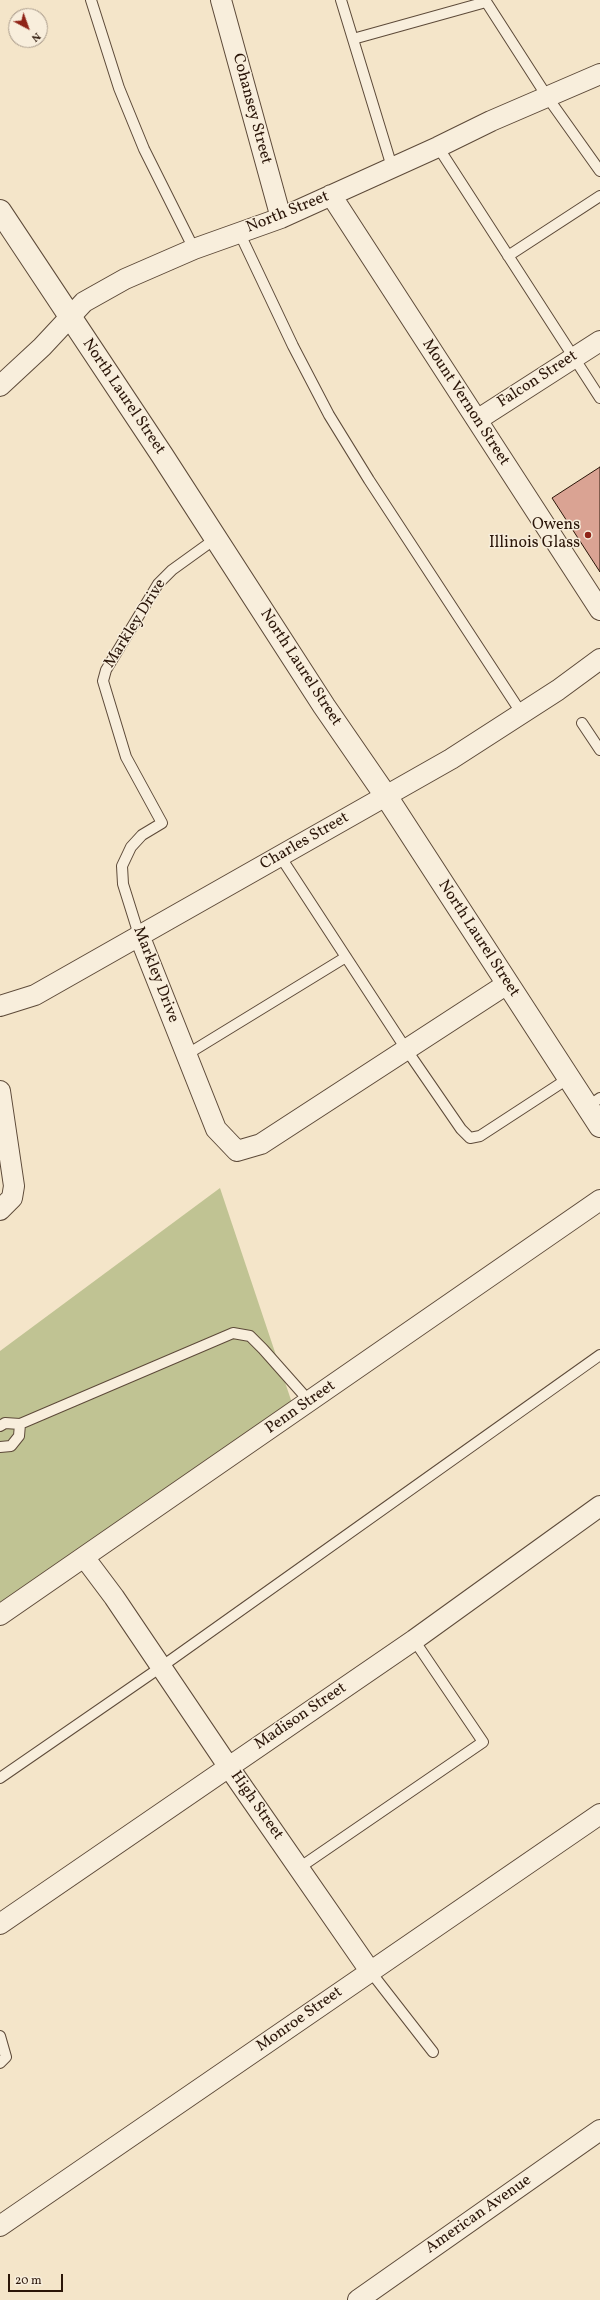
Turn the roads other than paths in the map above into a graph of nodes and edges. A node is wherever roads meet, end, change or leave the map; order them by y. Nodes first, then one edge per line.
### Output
1 (91, 0) edge
2 (221, 0) edge
3 (342, 0) edge
4 (486, 1) edge
5 (353, 39) junction
6 (600, 74) edge
7 (548, 98) junction
8 (438, 147) junction
9 (392, 167) junction
10 (600, 171) edge
11 (331, 196) junction
12 (600, 196) edge
13 (0, 211) edge
14 (281, 218) junction
15 (239, 232) junction
16 (194, 249) junction
17 (508, 256) junction
18 (70, 317) junction
19 (600, 341) edge
20 (574, 358) junction
21 (0, 386) edge
22 (600, 398) edge
23 (476, 420) junction
24 (215, 539) junction
25 (600, 610) edge
26 (600, 660) edge
27 (522, 714) junction
28 (582, 723) dead end
29 (600, 750) edge
30 (386, 796) junction
31 (280, 856) junction
32 (139, 935) junction
33 (346, 957) junction
34 (507, 984) junction
35 (0, 1006) edge
36 (406, 1049) junction
37 (186, 1054) junction
38 (569, 1078) junction
39 (0, 1091) edge
40 (594, 1102) edge
41 (600, 1126) edge
42 (600, 1200) edge
43 (0, 1210) edge
44 (600, 1355) edge
45 (310, 1402) junction
46 (20, 1424) junction
47 (0, 1426) edge
48 (0, 1447) edge
49 (600, 1506) edge
50 (84, 1557) junction
51 (0, 1615) edge
52 (414, 1640) junction
53 (161, 1667) junction
54 (228, 1766) junction
55 (0, 1778) edge
56 (600, 1814) edge
57 (299, 1868) junction
58 (0, 1924) edge
59 (370, 1971) junction
60 (0, 2036) edge
61 (433, 2052) dead end
62 (0, 2063) edge
63 (600, 2130) edge
64 (0, 2226) edge
65 (358, 2300) edge

1 - 16 lane
2 - 14 street, Cohansey Street
3 - 5 lane
4 - 5 lane
4 - 7 lane
5 - 9 lane
6 - 7 street, North Street
7 - 8 street, North Street
7 - 10 lane
8 - 9 street, North Street
8 - 17 lane
9 - 11 street, North Street
11 - 14 street, North Street
11 - 23 street, Mount Vernon Street
12 - 17 lane
13 - 18 street, North Laurel Street
14 - 15 street, North Street
15 - 16 street, North Street
15 - 27 lane
16 - 18 street, North Street
17 - 20 lane
18 - 21 street, North Street
18 - 24 street, North Laurel Street
19 - 20 street, Falcon Street
20 - 22 lane
20 - 23 street, Falcon Street
23 - 25 street, Mount Vernon Street
24 - 30 street, North Laurel Street
24 - 32 lane, Markley Drive
26 - 27 street, Charles Street
27 - 30 street, Charles Street
28 - 29 lane
30 - 31 street, Charles Street
30 - 34 street, North Laurel Street
31 - 32 street, Charles Street
31 - 33 lane
32 - 35 street, Charles Street
32 - 37 street, Markley Drive
33 - 36 lane
33 - 37 lane
34 - 36 street, Markley Drive
34 - 38 street, North Laurel Street
36 - 37 street, Markley Drive
36 - 38 lane
38 - 40 street, North Laurel Street
39 - 43 street
40 - 41 street, North Laurel Street
42 - 45 street, Penn Street
44 - 53 lane
45 - 46 lane
45 - 50 street, Penn Street
46 - 47 lane
46 - 48 lane
49 - 52 street, Madison Street
50 - 51 street, Penn Street
50 - 53 street, High Street
52 - 54 street, Madison Street
52 - 57 lane
53 - 54 street, High Street
53 - 55 lane
54 - 57 street, High Street
54 - 58 street, Madison Street
56 - 59 street, Monroe Street
57 - 59 street, High Street
59 - 61 lane, High Street
59 - 64 street, Monroe Street
60 - 62 lane
63 - 65 street, American Avenue

